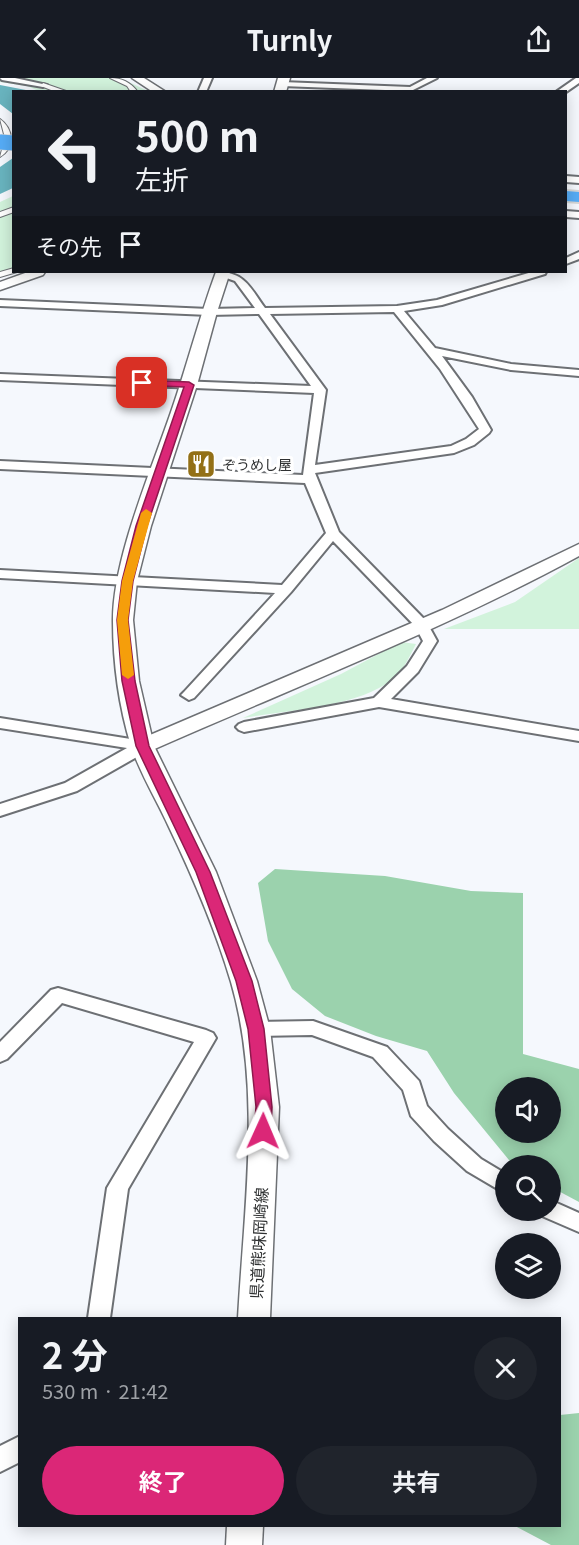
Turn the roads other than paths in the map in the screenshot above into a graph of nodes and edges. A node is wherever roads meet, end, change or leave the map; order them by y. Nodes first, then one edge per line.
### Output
1 (2, 78) edge
2 (113, 78) edge
3 (137, 78) edge
4 (433, 78) edge
5 (579, 80) edge
6 (43, 85) joint
7 (282, 85) edge
8 (58, 90) edge
9 (133, 90) edge
10 (158, 90) edge
11 (563, 90) edge
12 (0, 121) edge
13 (0, 155) edge
14 (36, 273) edge
15 (223, 273) edge
16 (225, 273) edge
17 (538, 273) edge
18 (0, 286) edge
19 (0, 303) edge
20 (397, 309) junction
21 (209, 312) junction
22 (261, 312) junction
23 (434, 351) junction
24 (577, 370) edge
25 (0, 377) edge
26 (189, 385) junction
27 (320, 390) junction
28 (0, 465) edge
29 (160, 472) junction
30 (309, 475) junction
31 (333, 533) junction
32 (579, 549) edge
33 (0, 574) edge
34 (128, 581) junction
35 (286, 590) junction
36 (421, 624) junction
37 (189, 695) dead end
38 (378, 702) junction
39 (0, 723) edge
40 (244, 727) dead end
41 (579, 736) edge
42 (143, 746) junction
43 (0, 810) edge
44 (256, 1029) junction
45 (0, 1054) edge
46 (495, 1178) edge
47 (561, 1214) edge
48 (579, 1223) edge
49 (99, 1317) edge
50 (254, 1317) edge
51 (18, 1449) edge
52 (0, 1460) edge
53 (245, 1527) edge
54 (244, 1545) edge

1 - 6 street
2 - 9 street
3 - 10 street
4 - 7 street
5 - 11 street
6 - 8 street
12 - 13 street
14 - 18 street
15 - 21 main road, 県道熊味岡崎線
16 - 22 street
17 - 20 street
19 - 21 street
20 - 22 street
20 - 23 street
21 - 22 street
21 - 26 main road, 県道熊味岡崎線
22 - 27 street
23 - 24 street
23 - 30 street
25 - 26 street
26 - 27 street
26 - 29 main road, 県道熊味岡崎線
27 - 30 street
28 - 29 street
29 - 30 street
29 - 34 main road, 県道熊味岡崎線
30 - 31 street
31 - 35 street
31 - 36 street
32 - 36 street
33 - 34 street
34 - 35 street
34 - 42 main road, 県道熊味岡崎線
35 - 37 street
36 - 38 street
36 - 42 street
38 - 40 street
38 - 41 street
39 - 42 street
42 - 43 street
42 - 44 main road, 県道熊味岡崎線
44 - 46 street
44 - 50 main road, 県道熊味岡崎線
45 - 49 street
47 - 48 street
51 - 52 street
53 - 54 main road

